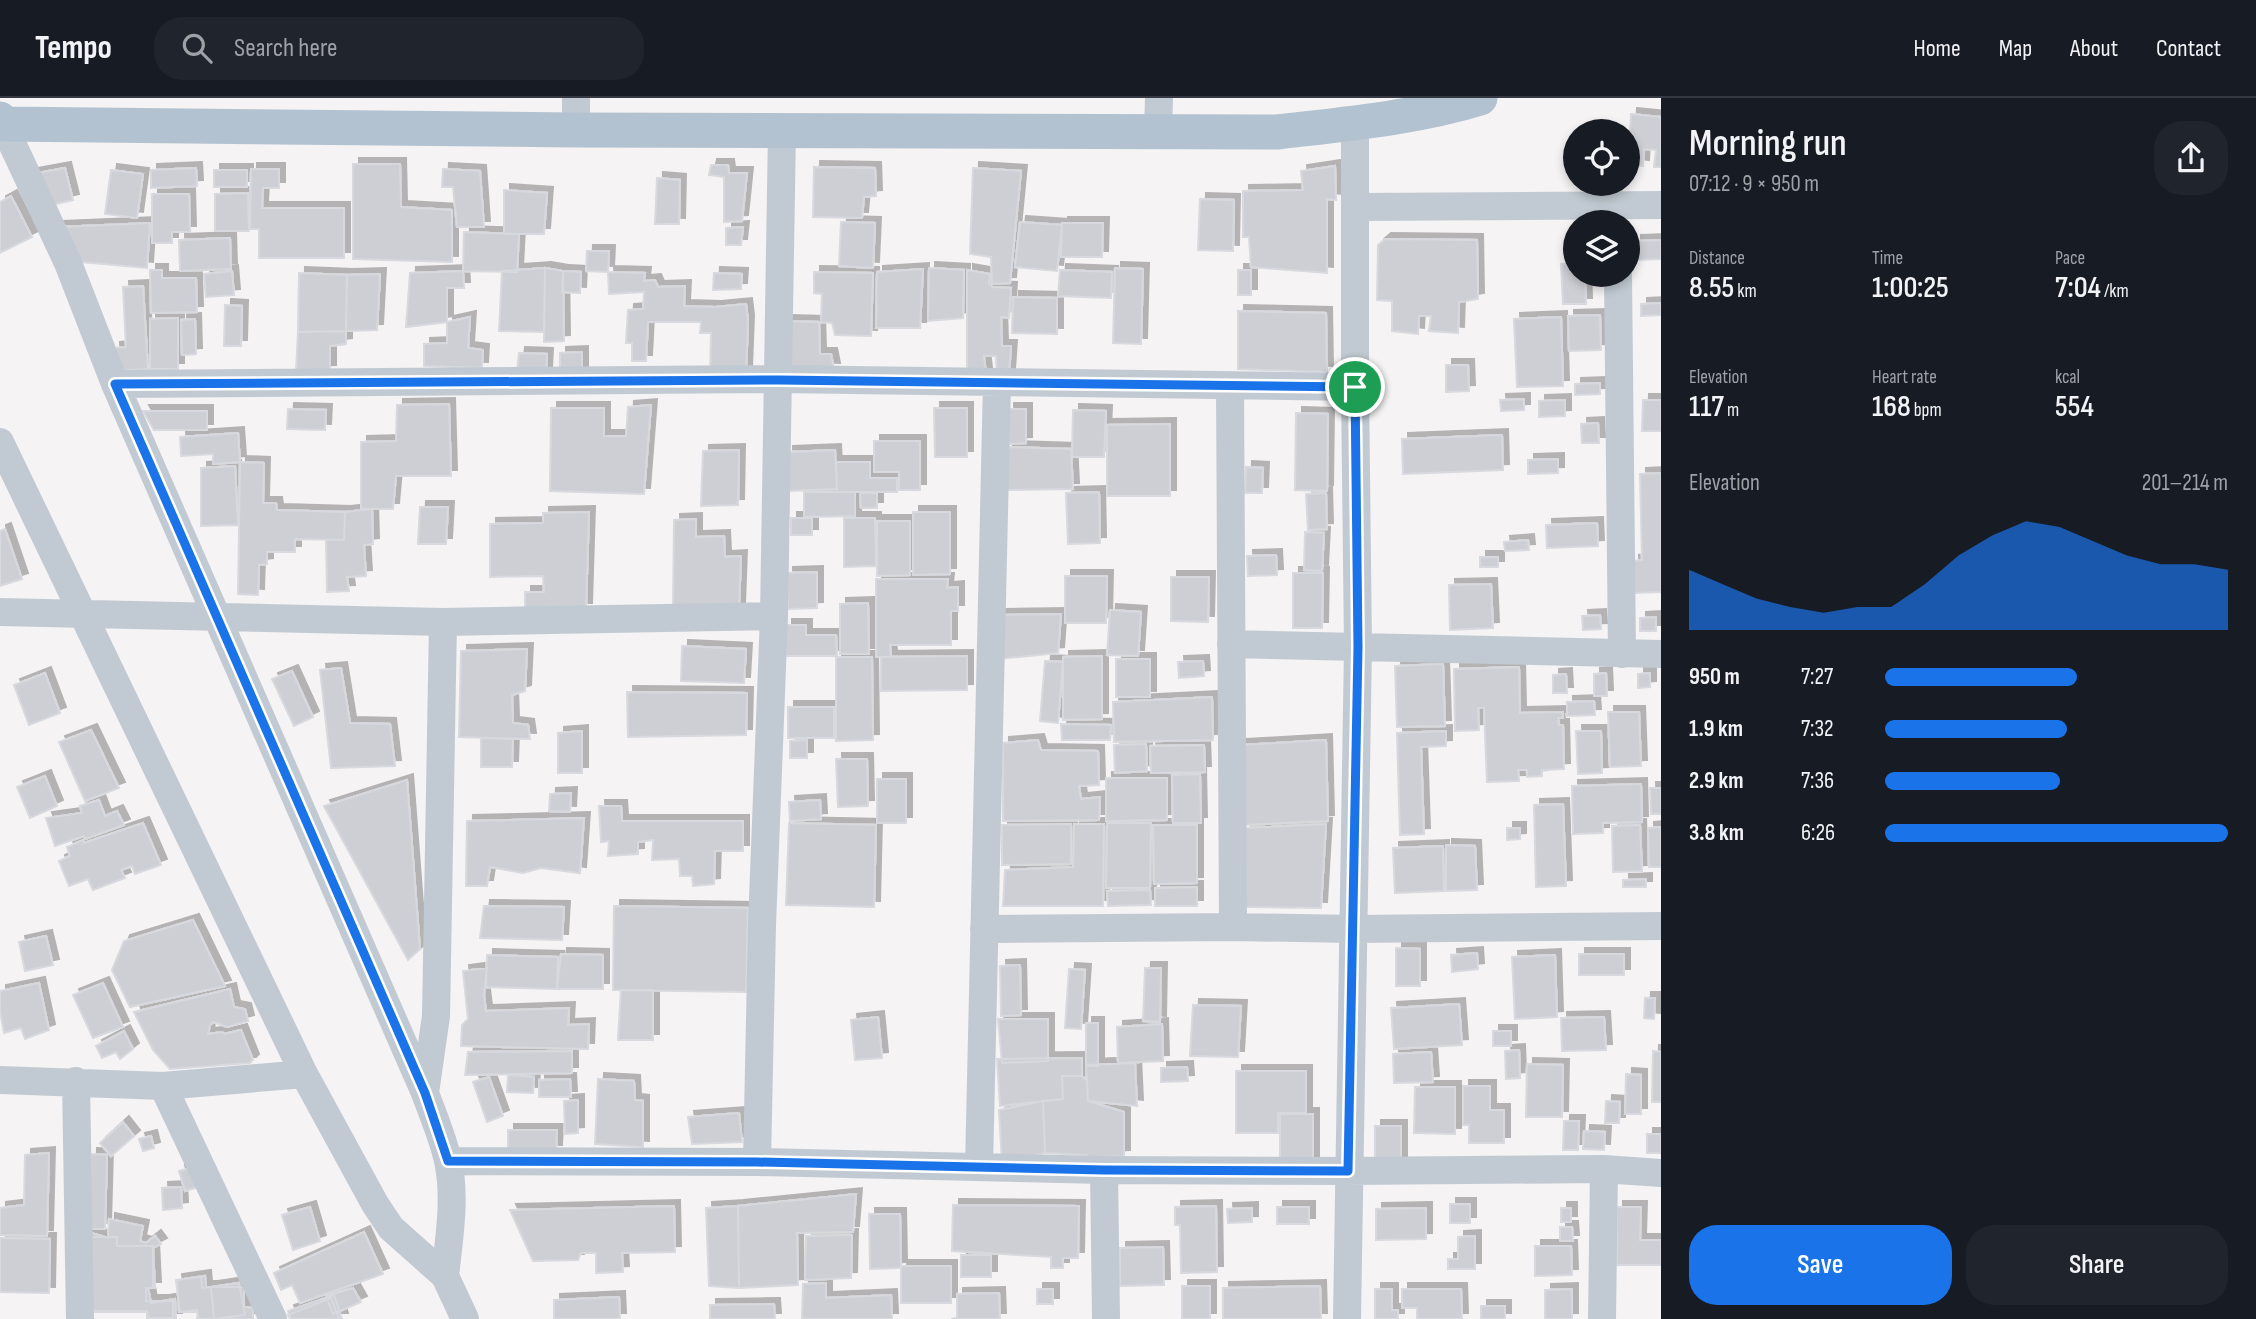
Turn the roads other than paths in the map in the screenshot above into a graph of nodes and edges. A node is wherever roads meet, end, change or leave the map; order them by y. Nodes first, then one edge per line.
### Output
1 (1480, 98) edge
2 (576, 114) edge
3 (1159, 114) edge
4 (1, 122) edge
5 (1355, 123) junction
6 (782, 130) junction
7 (1661, 205) edge
8 (1356, 207) junction
9 (1637, 210) edge
10 (1563, 213) edge
11 (1618, 287) edge
12 (779, 380) junction
13 (997, 382) junction
14 (115, 384) junction
15 (1230, 386) junction
16 (1355, 387) junction
17 (0, 442) edge
18 (0, 612) edge
19 (81, 613) junction
20 (774, 617) junction
21 (219, 618) junction
22 (443, 622) junction
23 (1231, 644) junction
24 (1358, 647) junction
25 (1622, 654) junction
26 (1661, 654) edge
27 (1661, 926) edge
28 (1233, 927) junction
29 (984, 929) junction
30 (1354, 929) junction
31 (304, 1074) junction
32 (0, 1080) edge
33 (76, 1081) junction
34 (163, 1086) junction
35 (425, 1093) junction
36 (448, 1161) junction
37 (757, 1162) junction
38 (979, 1167) junction
39 (1604, 1168) junction
40 (1104, 1170) junction
41 (1348, 1171) junction
42 (1661, 1173) edge
43 (445, 1276) junction
44 (80, 1319) edge
45 (273, 1319) edge
46 (465, 1319) edge
47 (1106, 1319) edge
48 (1347, 1319) edge
49 (1602, 1319) edge

1 - 5 main road
2 - 4 main road
2 - 6 main road
3 - 5 main road
3 - 6 main road
4 - 14 street
5 - 8 street
6 - 12 street
7 - 9 street
8 - 10 street
8 - 16 street
11 - 25 street
12 - 13 street
12 - 14 street
12 - 20 street
13 - 15 street
13 - 29 street
14 - 21 street
15 - 16 street
15 - 23 street
16 - 24 street
17 - 19 street
18 - 19 street
19 - 21 street
19 - 31 street
20 - 22 street
20 - 37 street
21 - 22 street
21 - 35 street
22 - 35 street
23 - 24 street
23 - 28 street
24 - 25 street
24 - 30 street
25 - 26 street
27 - 30 street
28 - 29 street
28 - 30 street
29 - 38 street
30 - 41 street
31 - 34 street
31 - 43 street
32 - 33 street
33 - 34 street
33 - 44 street
34 - 45 street
35 - 36 street
36 - 37 street
36 - 43 street
37 - 38 street
38 - 40 street
39 - 41 street
39 - 42 street
39 - 49 street
40 - 41 street
40 - 47 street
41 - 48 street
43 - 46 street

